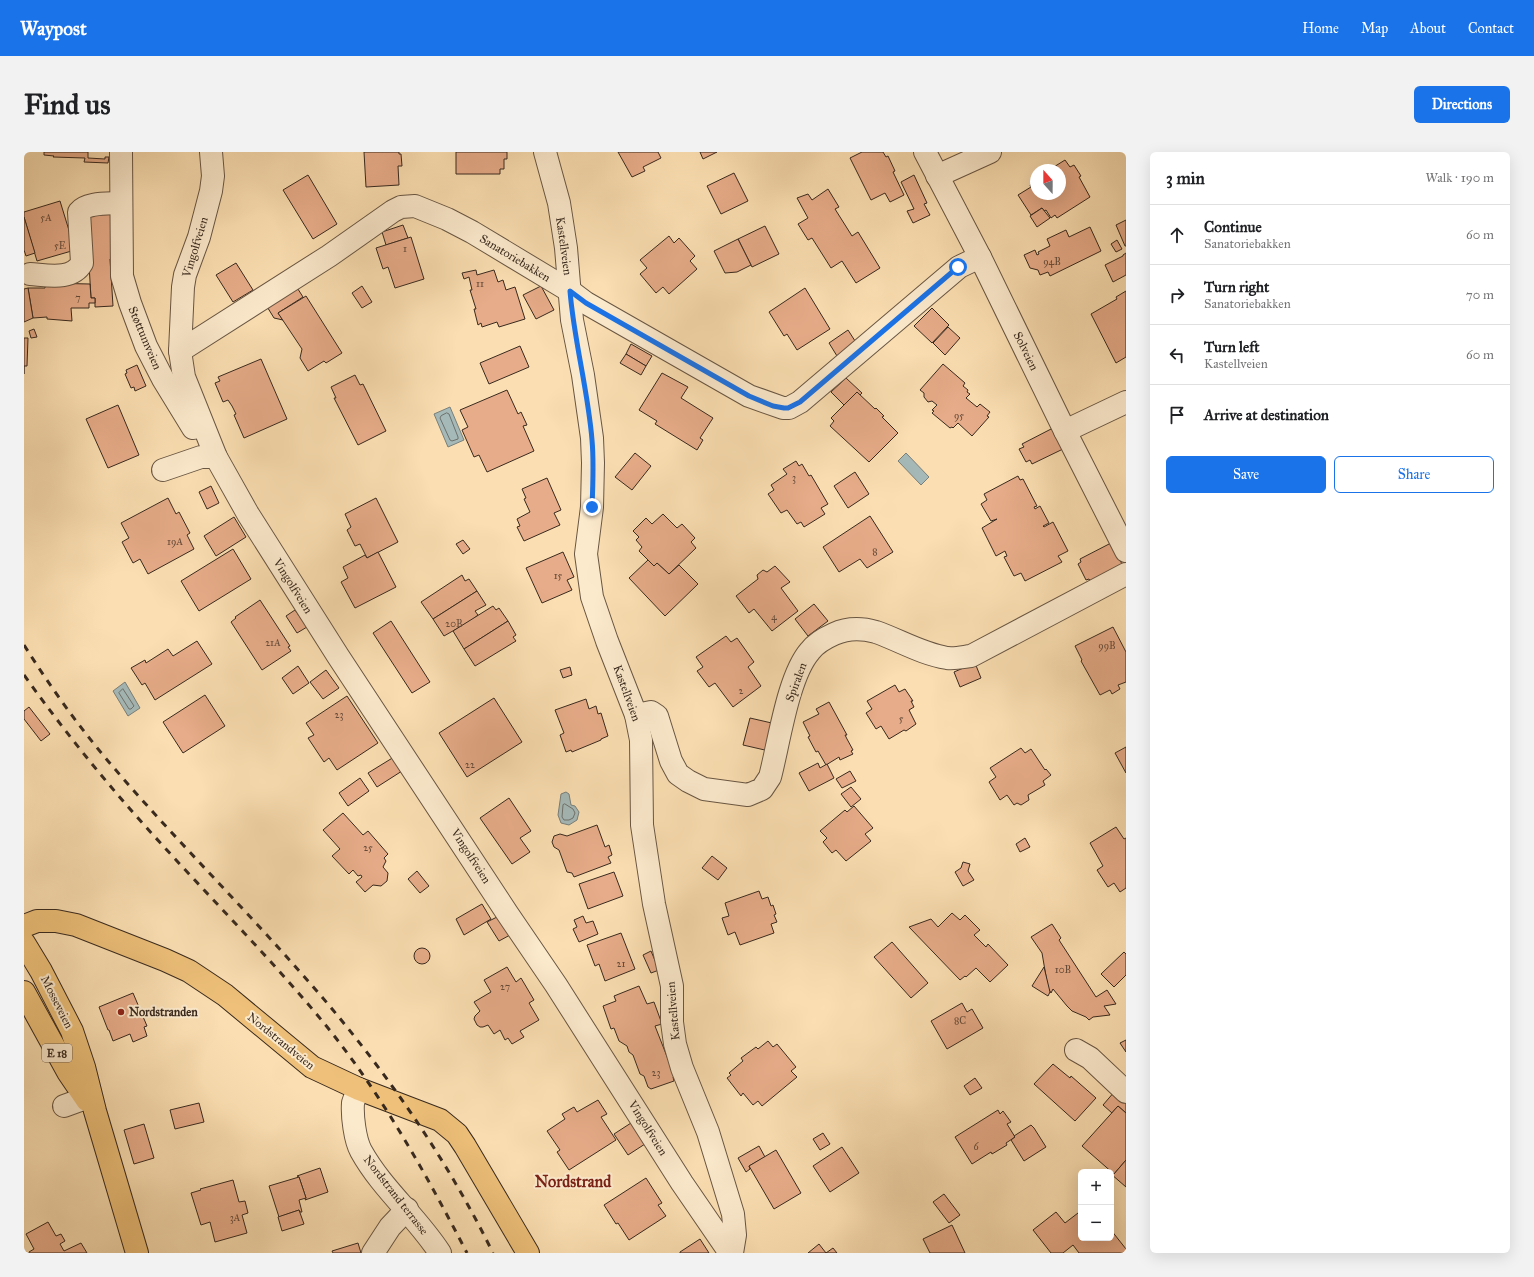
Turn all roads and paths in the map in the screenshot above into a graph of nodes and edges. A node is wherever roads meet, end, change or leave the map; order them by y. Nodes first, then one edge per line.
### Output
1 (121, 152) edge
2 (211, 152) edge
3 (545, 152) edge
4 (925, 152) edge
5 (990, 152) edge
6 (937, 176) junction
7 (121, 203) junction
8 (980, 257) junction
9 (30, 274) dead end
10 (570, 291) junction
11 (180, 351) junction
12 (1126, 402) edge
13 (1065, 431) junction
14 (216, 457) junction
15 (163, 470) dead end
16 (1126, 551) edge
17 (1126, 574) edge
18 (636, 715) junction
19 (24, 926) edge
20 (24, 943) edge
21 (24, 992) edge
22 (1076, 1050) dead end
23 (359, 1089) junction
24 (1126, 1092) edge
25 (90, 1104) junction
26 (64, 1106) dead end
27 (407, 1209) junction
28 (137, 1253) edge
29 (374, 1253) edge
30 (440, 1253) edge
31 (528, 1253) edge
32 (731, 1253) edge

1 - 7 street, Støttumveien
2 - 11 street, Vingolfveien
3 - 10 street, Kastellveien
4 - 6 street, Solveien
5 - 6 street
6 - 8 street, Solveien
7 - 9 street
7 - 14 street, Støttumveien
8 - 10 street, Sanatoriebakken
8 - 13 street, Solveien
10 - 11 street, Sanatoriebakken
10 - 18 street, Kastellveien
11 - 14 street, Vingolfveien
12 - 13 street
13 - 16 street, Solveien
14 - 15 street
14 - 32 street, Vingolfveien
17 - 18 street, Spiralen
18 - 32 street, Kastellveien
19 - 23 main road, Nordstrandveien
20 - 25 main road, Mosseveien / E 18
21 - 25 main road, Mosseveien / E 18
22 - 24 street
23 - 27 street, Nordstrand terrasse
23 - 31 main road, Nordstrandveien
25 - 26 street
25 - 28 main road, Mosseveien / E 18
27 - 29 street
27 - 30 street, Nordstrand terrasse

